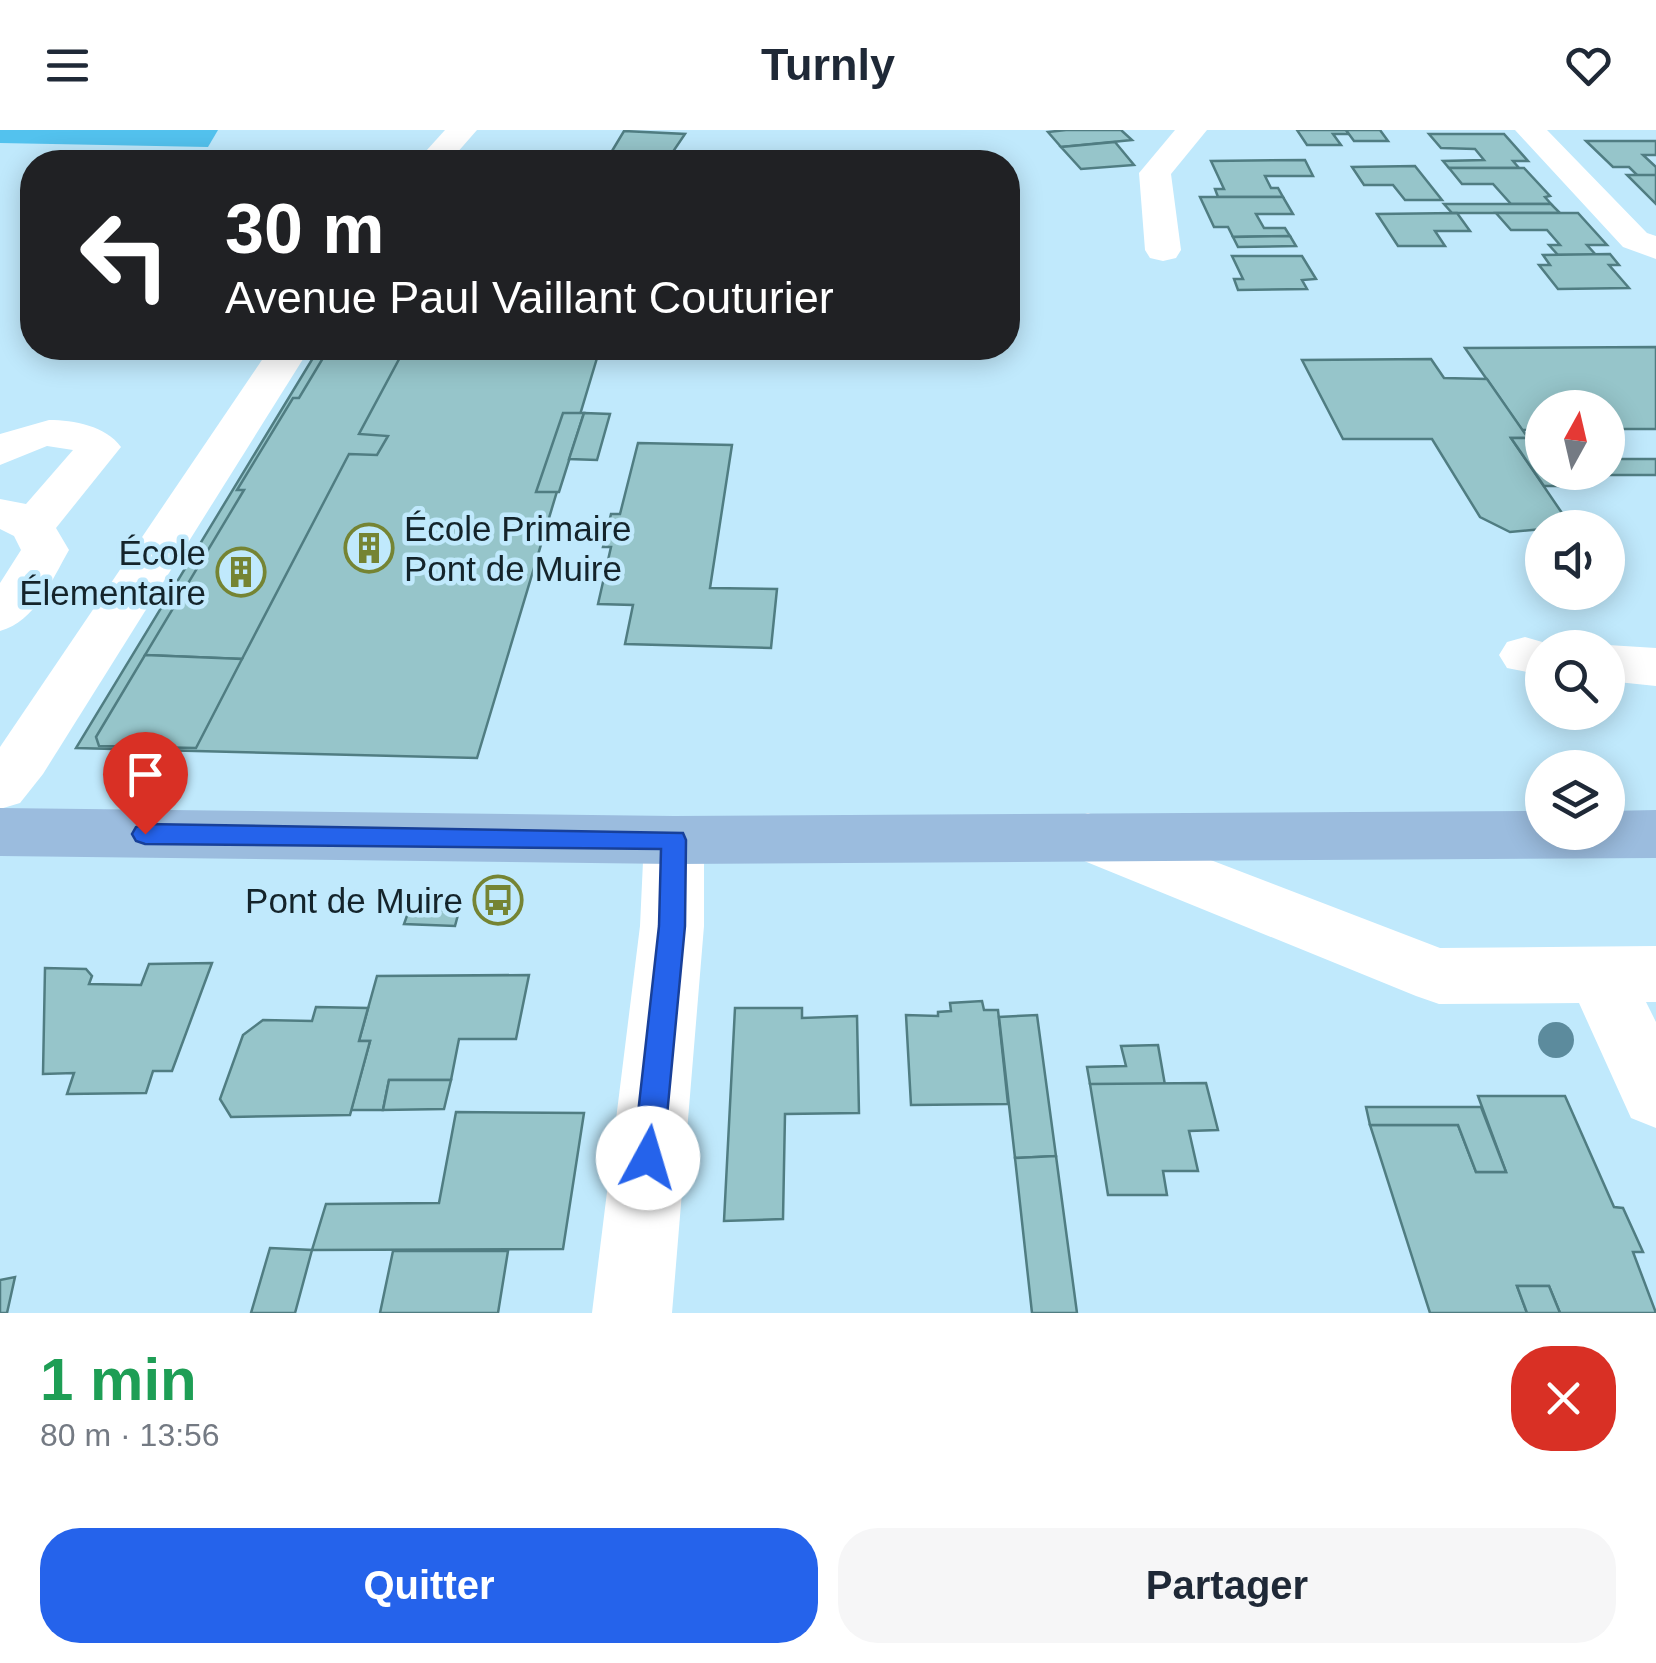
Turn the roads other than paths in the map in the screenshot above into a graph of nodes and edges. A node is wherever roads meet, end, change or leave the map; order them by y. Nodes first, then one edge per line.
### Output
1 (462, 130) edge
2 (1192, 130) edge
3 (1530, 130) edge
4 (443, 150) edge
5 (1656, 248) edge
6 (1163, 250) dead end
7 (282, 360) edge
8 (0, 452) edge
9 (16, 518) edge
10 (0, 614) edge
11 (1625, 665) edge
12 (1656, 668) edge
13 (0, 787) edge
14 (0, 832) edge
15 (1656, 834) edge
16 (1088, 837) junction
17 (674, 840) junction
18 (1627, 974) edge
19 (1656, 1096) edge
20 (632, 1313) edge

1 - 4 street
2 - 6 street
3 - 5 street
7 - 13 street
8 - 9 street
9 - 10 street
11 - 12 street
14 - 17 main road
15 - 16 main road
16 - 17 main road
16 - 18 street
17 - 20 street
18 - 19 street

